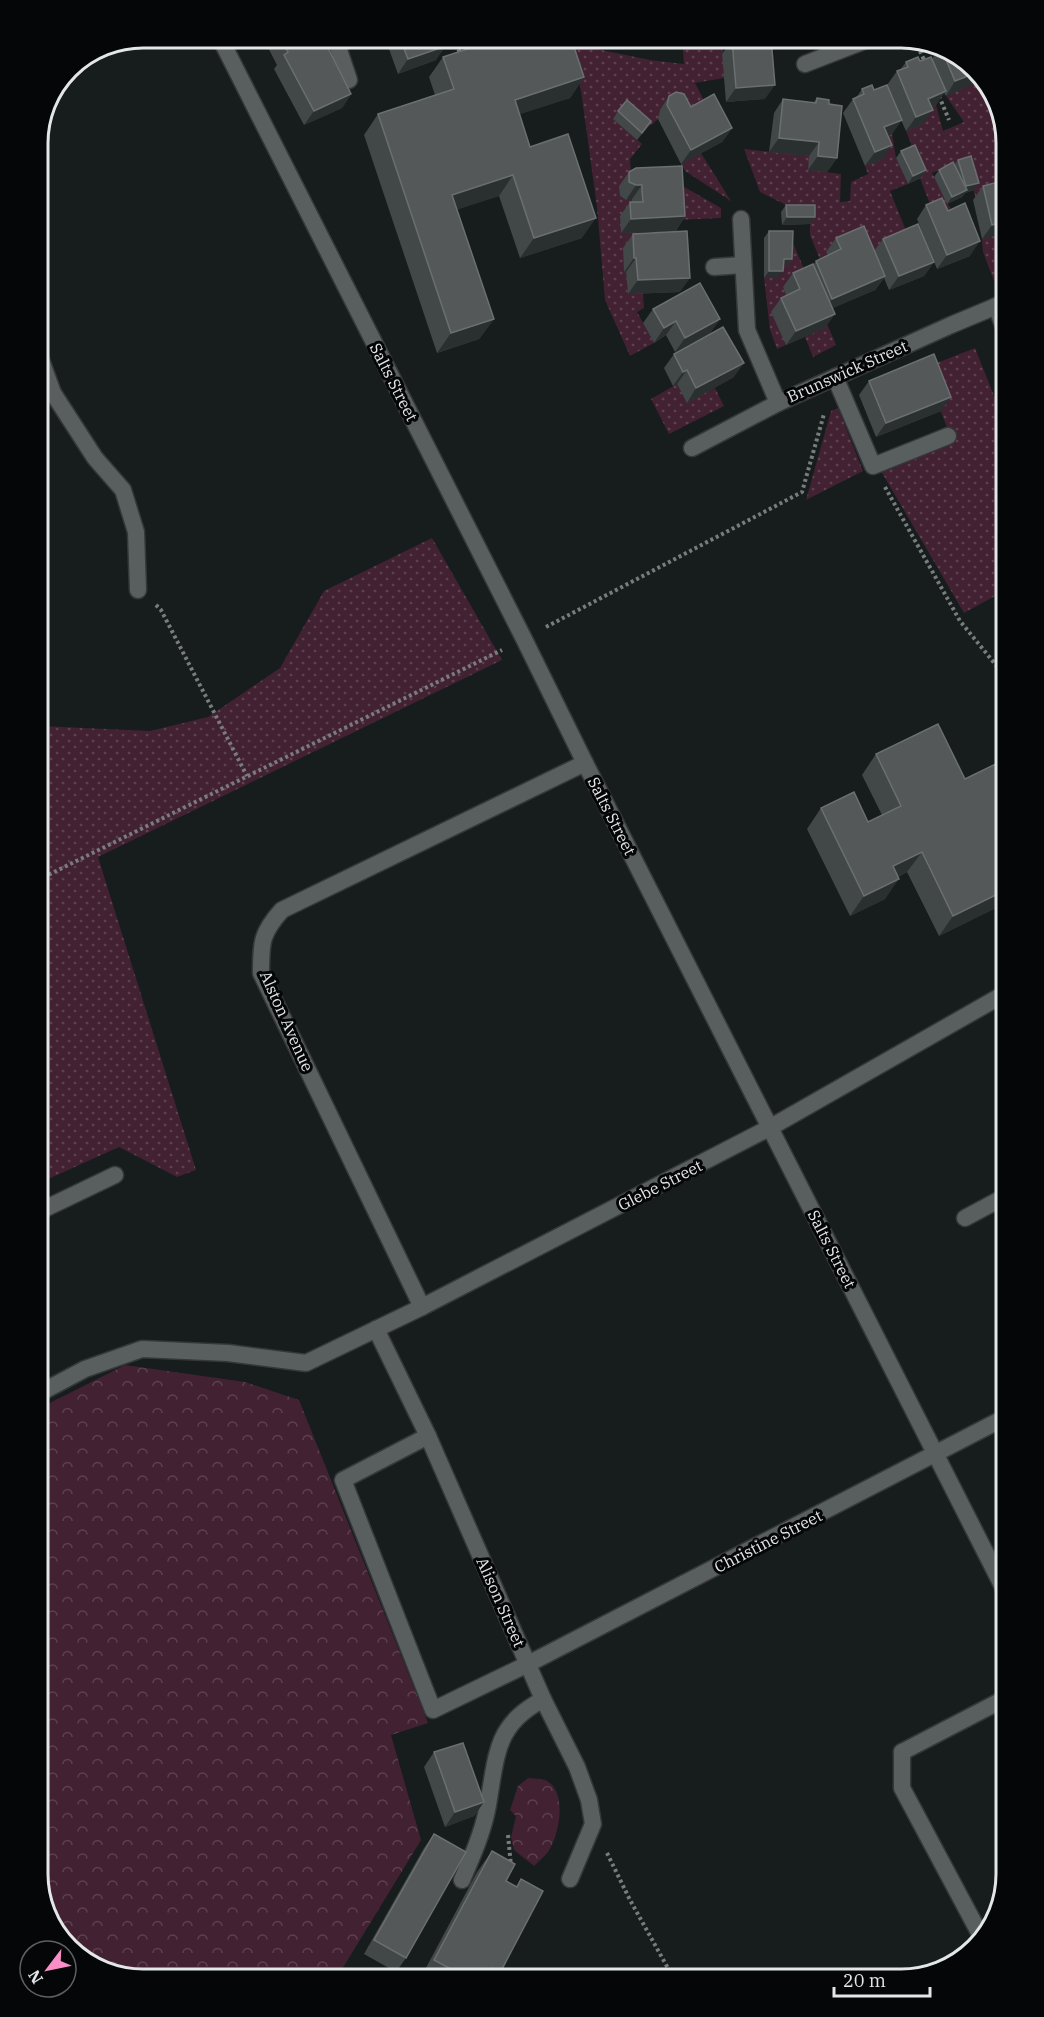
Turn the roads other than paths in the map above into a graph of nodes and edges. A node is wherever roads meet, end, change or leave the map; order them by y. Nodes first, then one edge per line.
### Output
1 (225, 48) edge
2 (338, 48) edge
3 (829, 48) edge
4 (805, 64) dead end
5 (349, 80) dead end
6 (741, 219) dead end
7 (743, 265) junction
8 (714, 267) dead end
9 (996, 306) edge
10 (835, 377) junction
11 (48, 379) edge
12 (778, 403) junction
13 (948, 436) dead end
14 (692, 448) dead end
15 (138, 590) road end
16 (585, 763) junction
17 (996, 999) edge
18 (771, 1127) junction
19 (115, 1175) dead end
20 (996, 1201) edge
21 (48, 1207) edge
22 (965, 1218) dead end
23 (422, 1306) junction
24 (376, 1329) junction
25 (48, 1389) edge
26 (996, 1422) edge
27 (428, 1436) junction
28 (936, 1455) junction
29 (996, 1573) edge
30 (528, 1664) junction
31 (543, 1699) junction
32 (996, 1703) edge
33 (570, 1878) dead end
34 (462, 1880) edge
35 (978, 1930) edge

1 - 16 street, Salts Street
2 - 5 street
3 - 4 street
6 - 7 street
7 - 8 street
7 - 12 street
9 - 10 street, Brunswick Street
10 - 12 street, Brunswick Street
10 - 13 street
11 - 15 street
12 - 14 street, Brunswick Street
16 - 18 street, Salts Street
16 - 23 street, Alston Avenue
17 - 18 street, Glebe Street
18 - 23 street, Glebe Street
18 - 28 street, Salts Street
19 - 21 street
20 - 22 street
23 - 24 street, Glebe Street
24 - 25 street, Glebe Street
24 - 27 street, Alison Street
26 - 28 street, Christine Street
27 - 30 street, Alison Street
27 - 30 street, Christine Street
28 - 29 street, Salts Street
28 - 30 street, Christine Street
30 - 31 street, Alison Street
31 - 33 street, Alison Street
31 - 34 street
32 - 35 street

